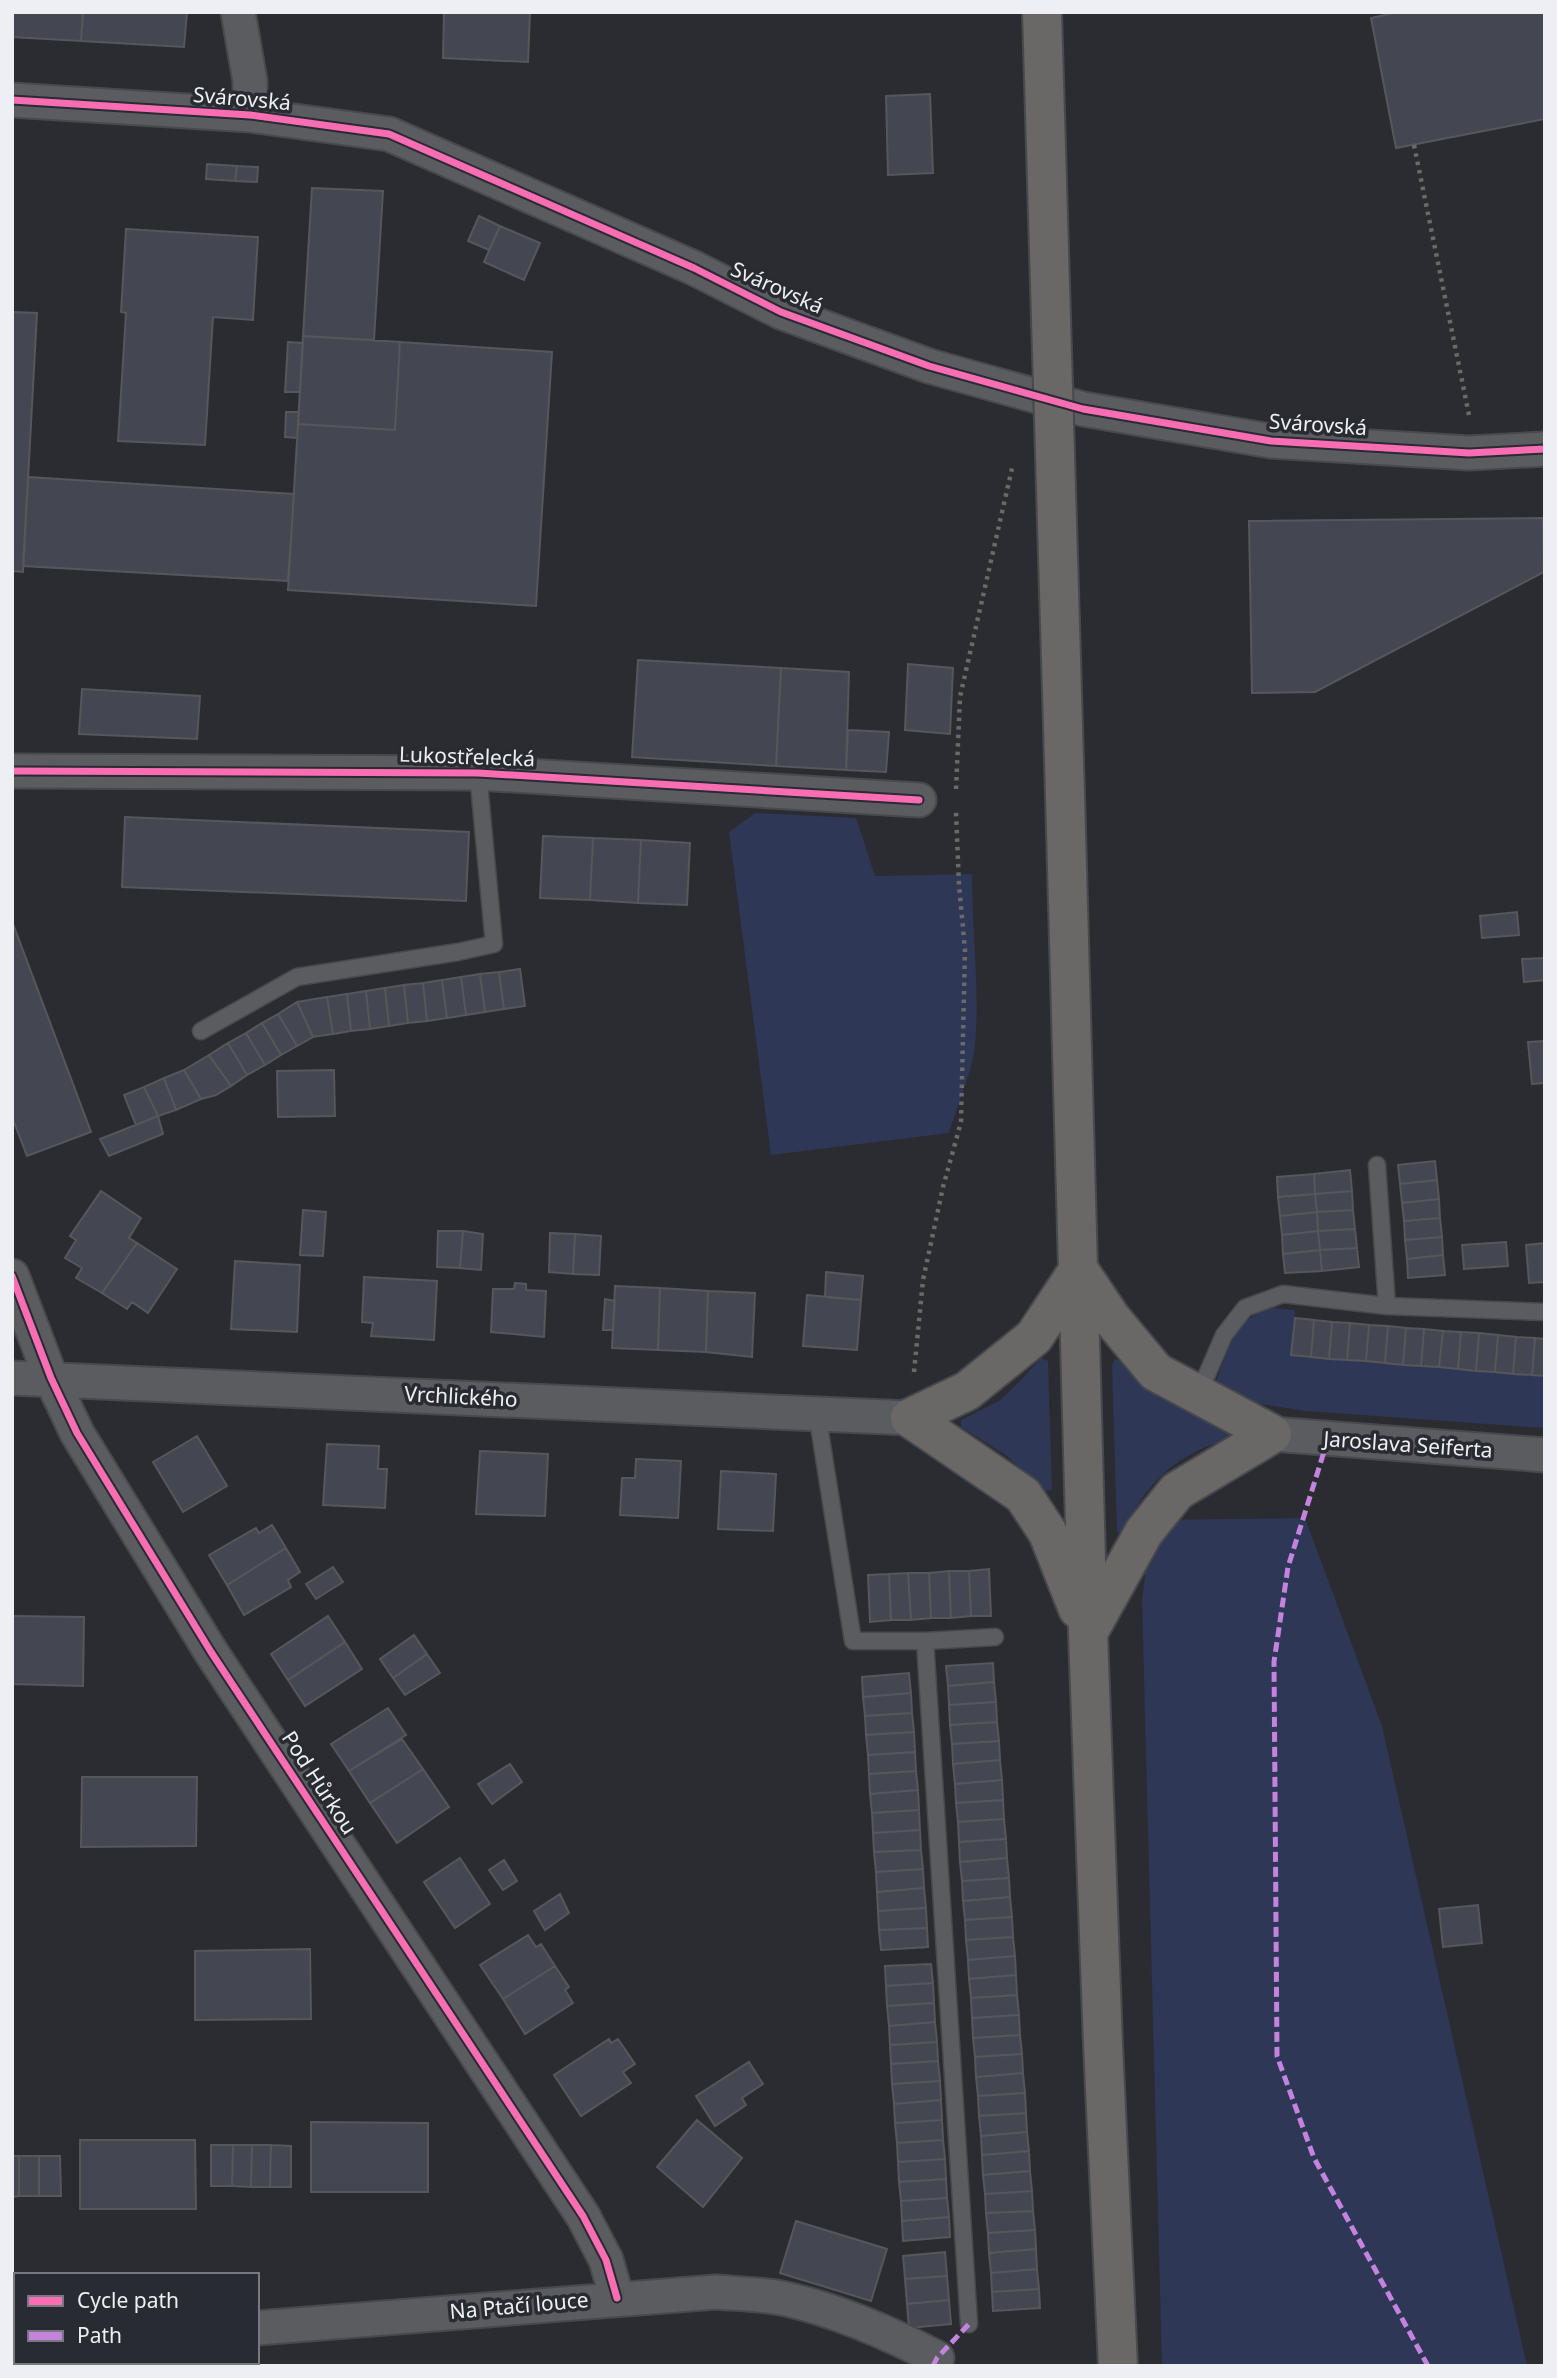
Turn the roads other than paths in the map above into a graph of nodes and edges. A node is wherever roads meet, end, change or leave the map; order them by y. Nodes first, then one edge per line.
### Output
1 (238, 12) edge
2 (1042, 12) edge
3 (12, 100) edge
4 (250, 115) junction
5 (1545, 449) edge
6 (12, 771) edge
7 (478, 773) junction
8 (919, 800) dead end
9 (201, 1031) dead end
10 (1377, 1166) dead end
11 (1079, 1269) junction
12 (12, 1276) edge
13 (1387, 1306) junction
14 (1545, 1312) edge
15 (12, 1378) edge
16 (51, 1378) junction
17 (1198, 1395) junction
18 (817, 1413) junction
19 (910, 1418) junction
20 (1272, 1434) junction
21 (1545, 1455) edge
22 (1088, 1633) junction
23 (995, 1637) dead end
24 (925, 1642) junction
25 (617, 2298) junction
26 (969, 2323) dead end
27 (259, 2328) edge
28 (937, 2357) dead end
29 (1118, 2366) edge

1 - 4 street
2 - 11 main road, bridge
3 - 4 street, Svárovská
4 - 5 street, Svárovská
6 - 7 street, Lukostřelecká
7 - 8 street, Lukostřelecká
7 - 9 lane
10 - 13 lane
11 - 17 main road
11 - 19 main road
11 - 22 main road
12 - 16 street, Pod Hůrkou
13 - 14 lane
13 - 17 lane
15 - 16 street, Vrchlického
16 - 18 street, Vrchlického
16 - 25 street, Pod Hůrkou
17 - 20 main road
18 - 19 street, Vrchlického
18 - 24 lane
19 - 22 main road
20 - 21 street, Jaroslava Seiferta
20 - 22 main road
22 - 29 main road
23 - 24 lane
24 - 26 lane
25 - 27 street, Na Ptačí louce
25 - 28 street, Na Ptačí louce

